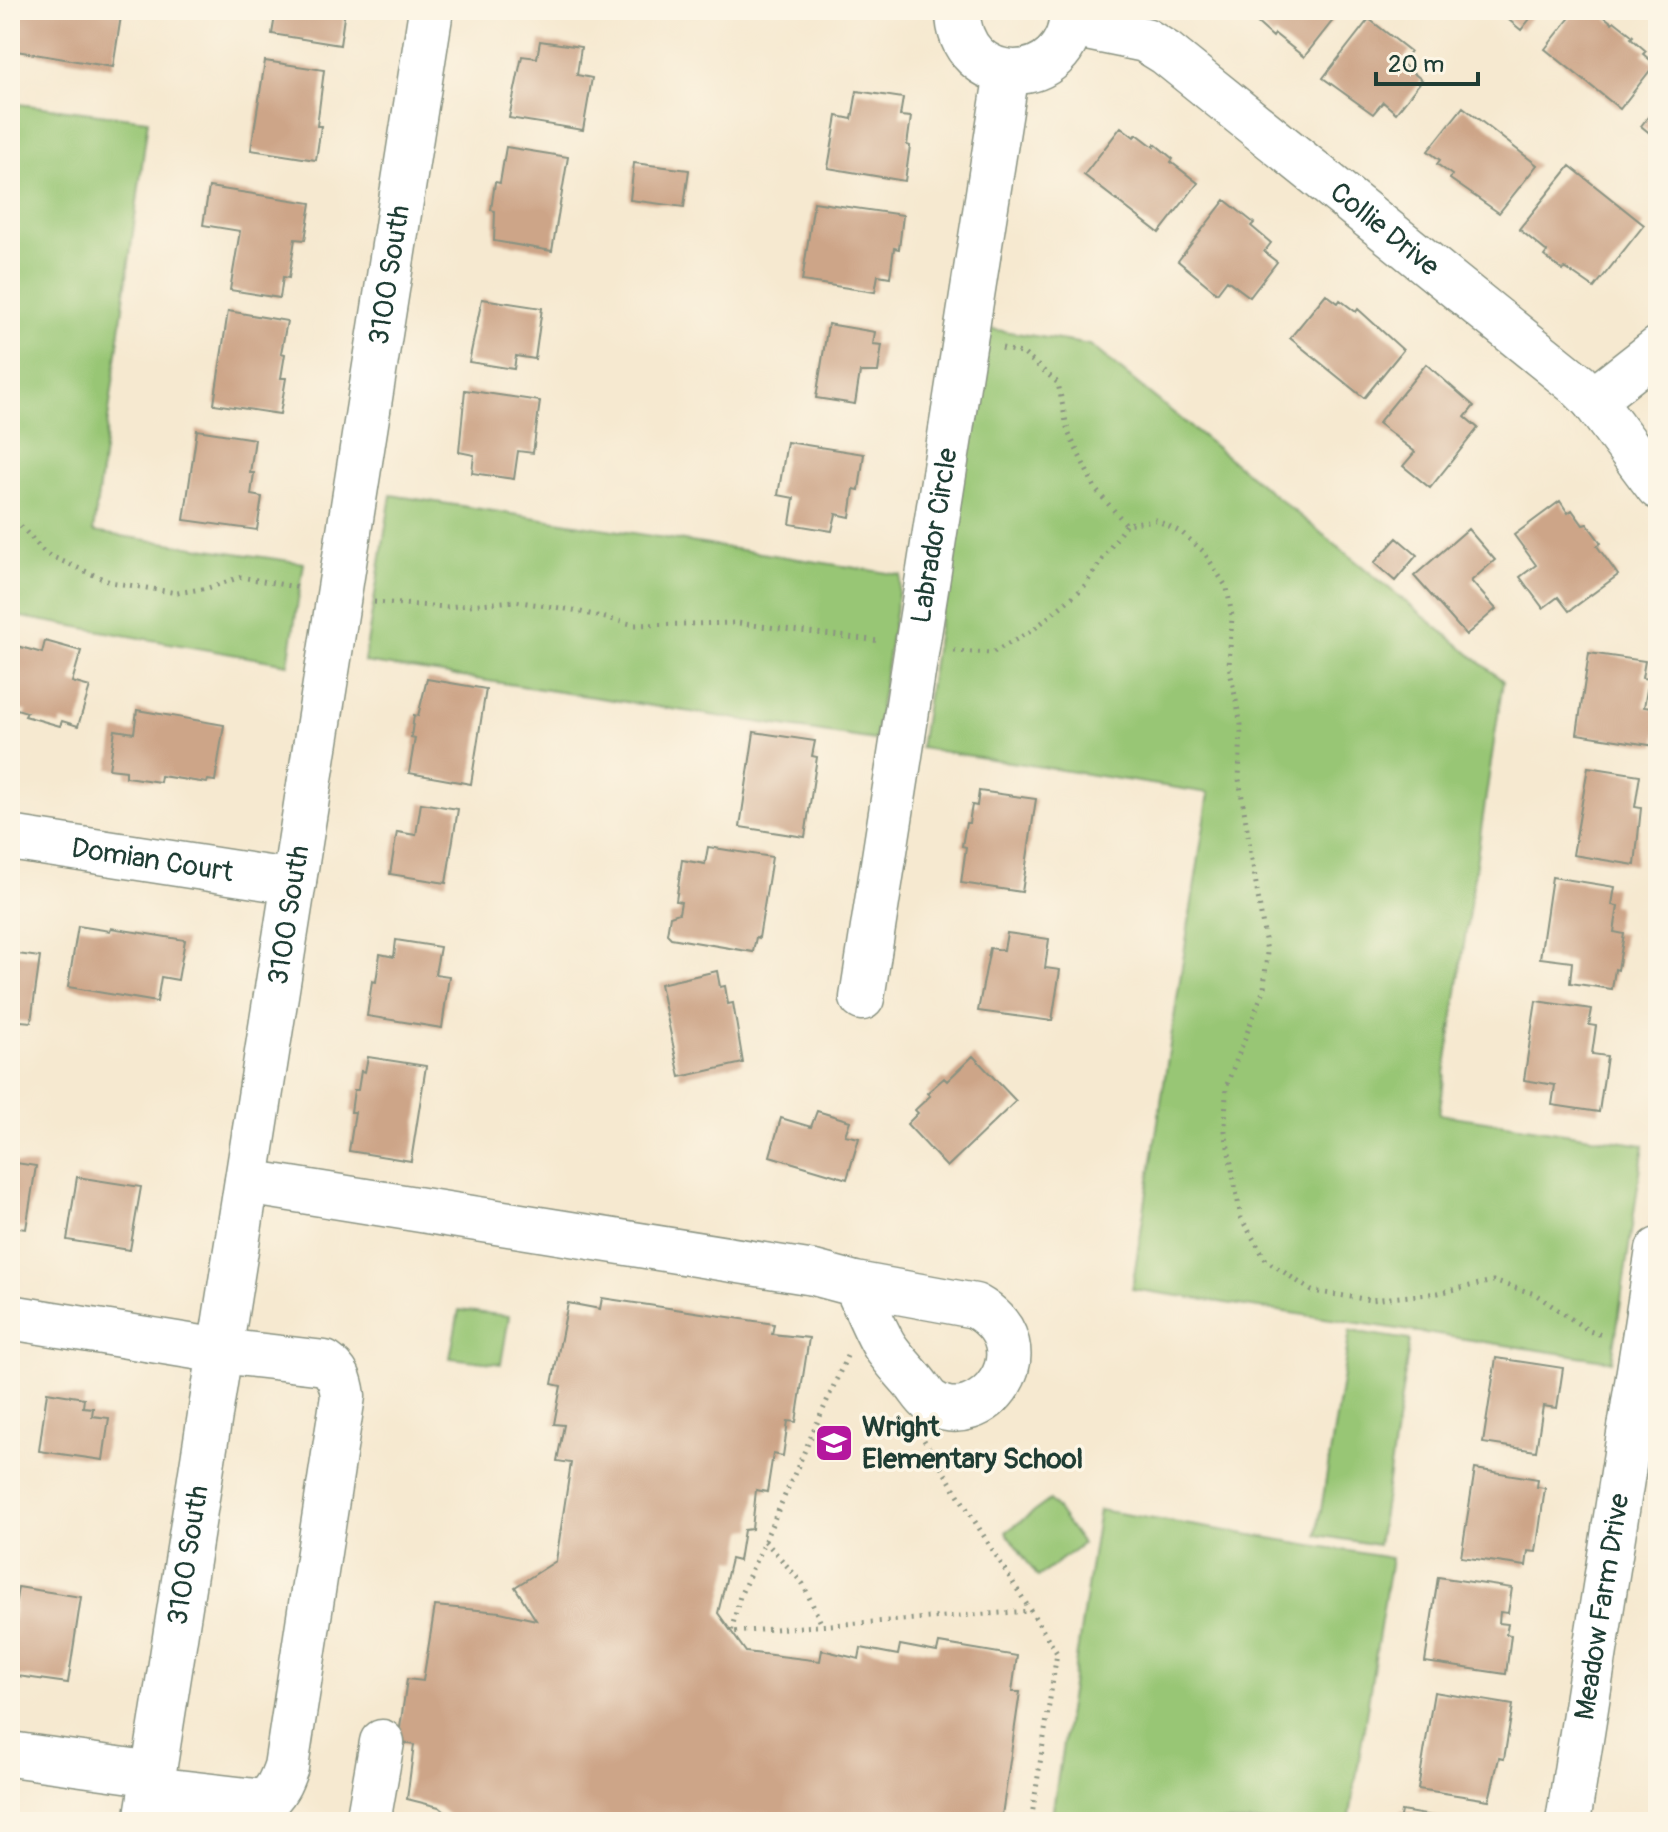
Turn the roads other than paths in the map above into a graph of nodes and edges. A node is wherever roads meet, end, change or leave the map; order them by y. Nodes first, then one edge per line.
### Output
1 (431, 10) edge
2 (958, 10) edge
3 (1072, 17) edge
4 (1007, 72) junction
5 (1658, 349) edge
6 (1593, 400) junction
7 (1658, 487) edge
8 (10, 838) edge
9 (294, 882) junction
10 (862, 998) dead end
11 (247, 1182) junction
12 (1658, 1250) edge
13 (855, 1284) dead end
14 (10, 1317) edge
15 (220, 1351) junction
16 (382, 1742) dead end
17 (10, 1754) edge
18 (151, 1795) edge
19 (368, 1822) edge
20 (1568, 1822) edge

1 - 9 street, 3100 South
2 - 4 street
3 - 4 street
3 - 6 street, Collie Drive
4 - 10 street, Labrador Circle
5 - 6 street
6 - 7 street, Collie Drive
8 - 9 street, Domian Court
9 - 11 street, 3100 South
11 - 13 street
11 - 15 street, 3100 South
12 - 20 street, Meadow Farm Drive
14 - 15 street
15 - 18 street, 3100 South
15 - 18 street
16 - 19 street
17 - 18 street

